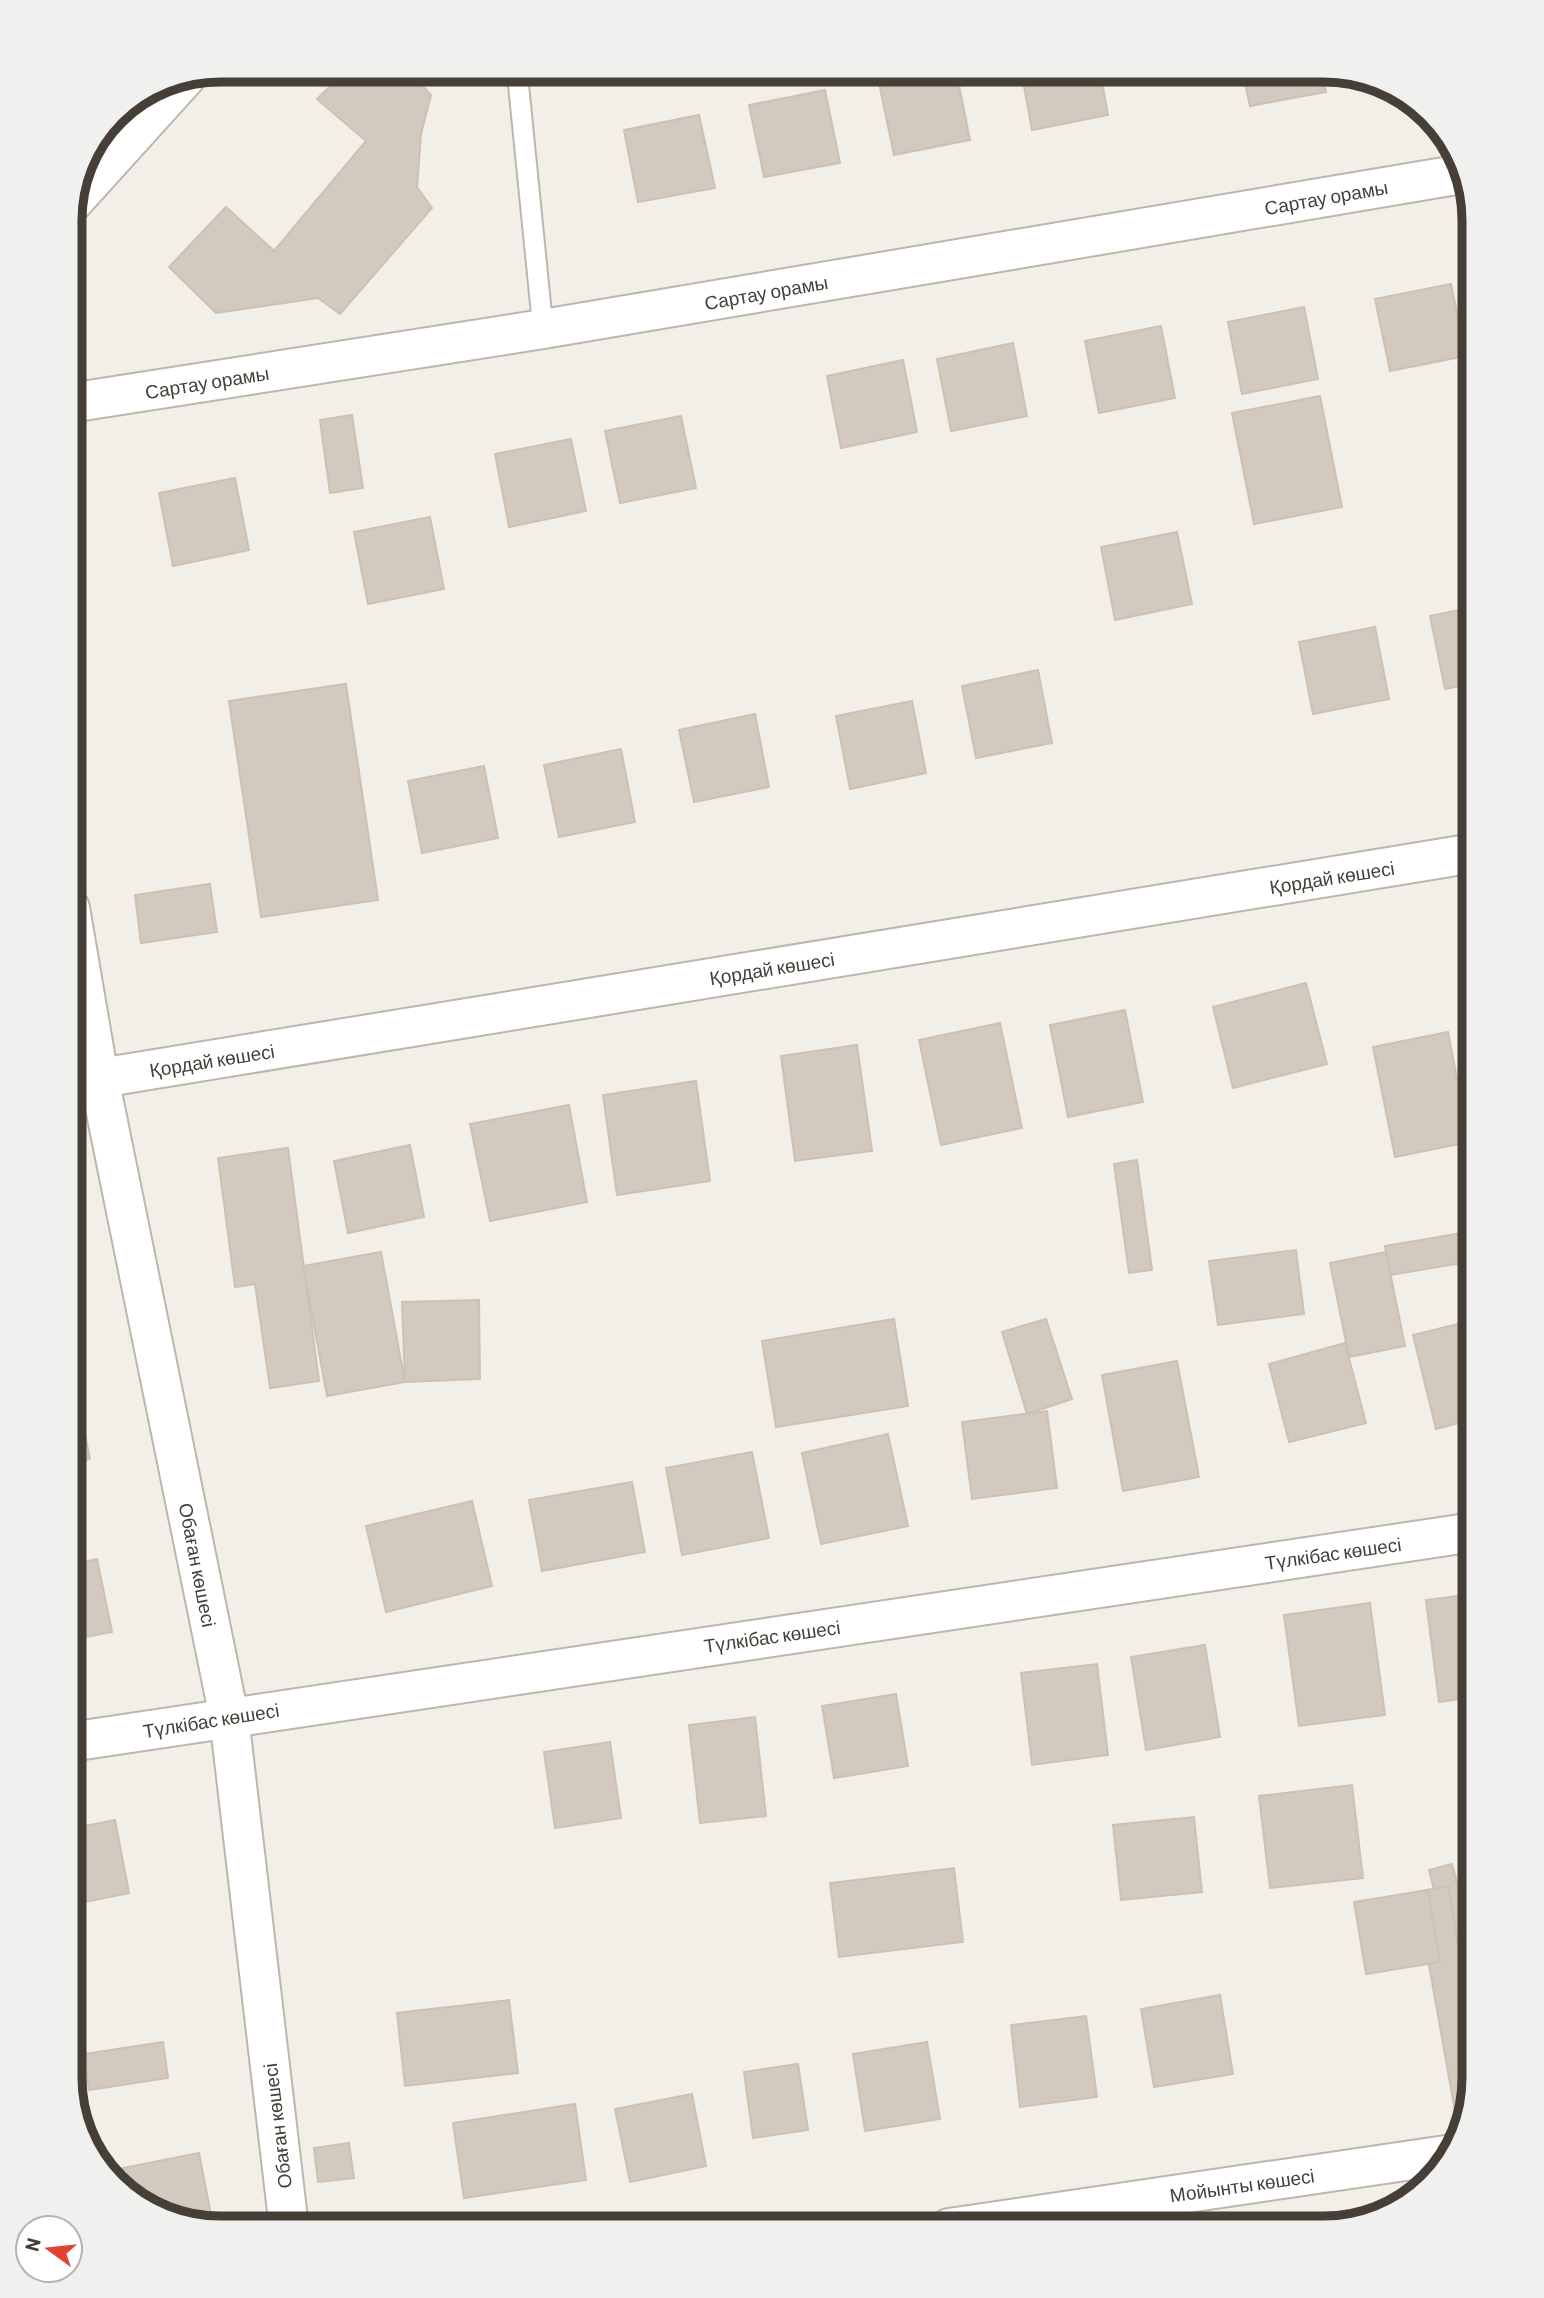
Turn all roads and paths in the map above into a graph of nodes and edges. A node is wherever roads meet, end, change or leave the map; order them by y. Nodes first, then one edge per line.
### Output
1 (518, 82) edge
2 (173, 91) edge
3 (1454, 175) edge
4 (86, 187) edge
5 (543, 329) junction
6 (83, 401) edge
7 (1462, 855) edge
8 (83, 1052) edge
9 (85, 1080) edge
10 (1462, 1534) edge
11 (229, 1717) junction
12 (82, 1740) edge
13 (1437, 2156) edge
14 (287, 2215) edge
15 (1033, 2216) edge

1 - 5 lane
2 - 4 street
3 - 5 street, Сартау орамы
5 - 6 street, Сартау орамы
7 - 9 street, Қордай көшесі
8 - 9 street, Обаған көшесі
9 - 11 street, Обаған көшесі
10 - 11 street, Түлкібас көшесі
11 - 12 street, Түлкібас көшесі
11 - 14 street, Обаған көшесі
13 - 15 street, Мойынты көшесі

